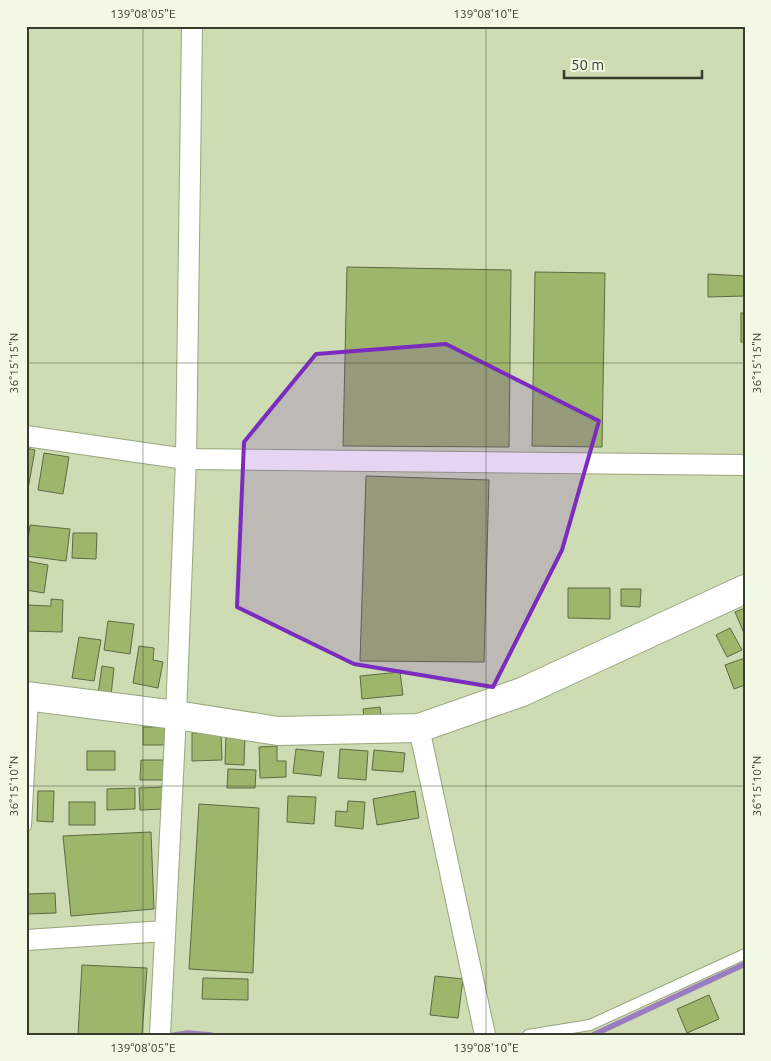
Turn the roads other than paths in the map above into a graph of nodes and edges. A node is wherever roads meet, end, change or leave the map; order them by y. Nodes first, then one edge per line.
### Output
1 (192, 26) edge
2 (26, 436) edge
3 (186, 459) junction
4 (745, 465) edge
5 (745, 589) edge
6 (30, 697) edge
7 (176, 715) junction
8 (419, 728) junction
9 (26, 826) edge
10 (165, 931) junction
11 (26, 940) edge
12 (745, 954) edge
13 (160, 1035) edge
14 (485, 1035) edge
15 (528, 1035) edge

1 - 3 street
2 - 3 street
3 - 4 street
3 - 7 street
5 - 8 street
6 - 7 street
6 - 9 lane
7 - 8 street
7 - 10 street
8 - 14 street
10 - 11 street
10 - 13 street
12 - 15 lane

